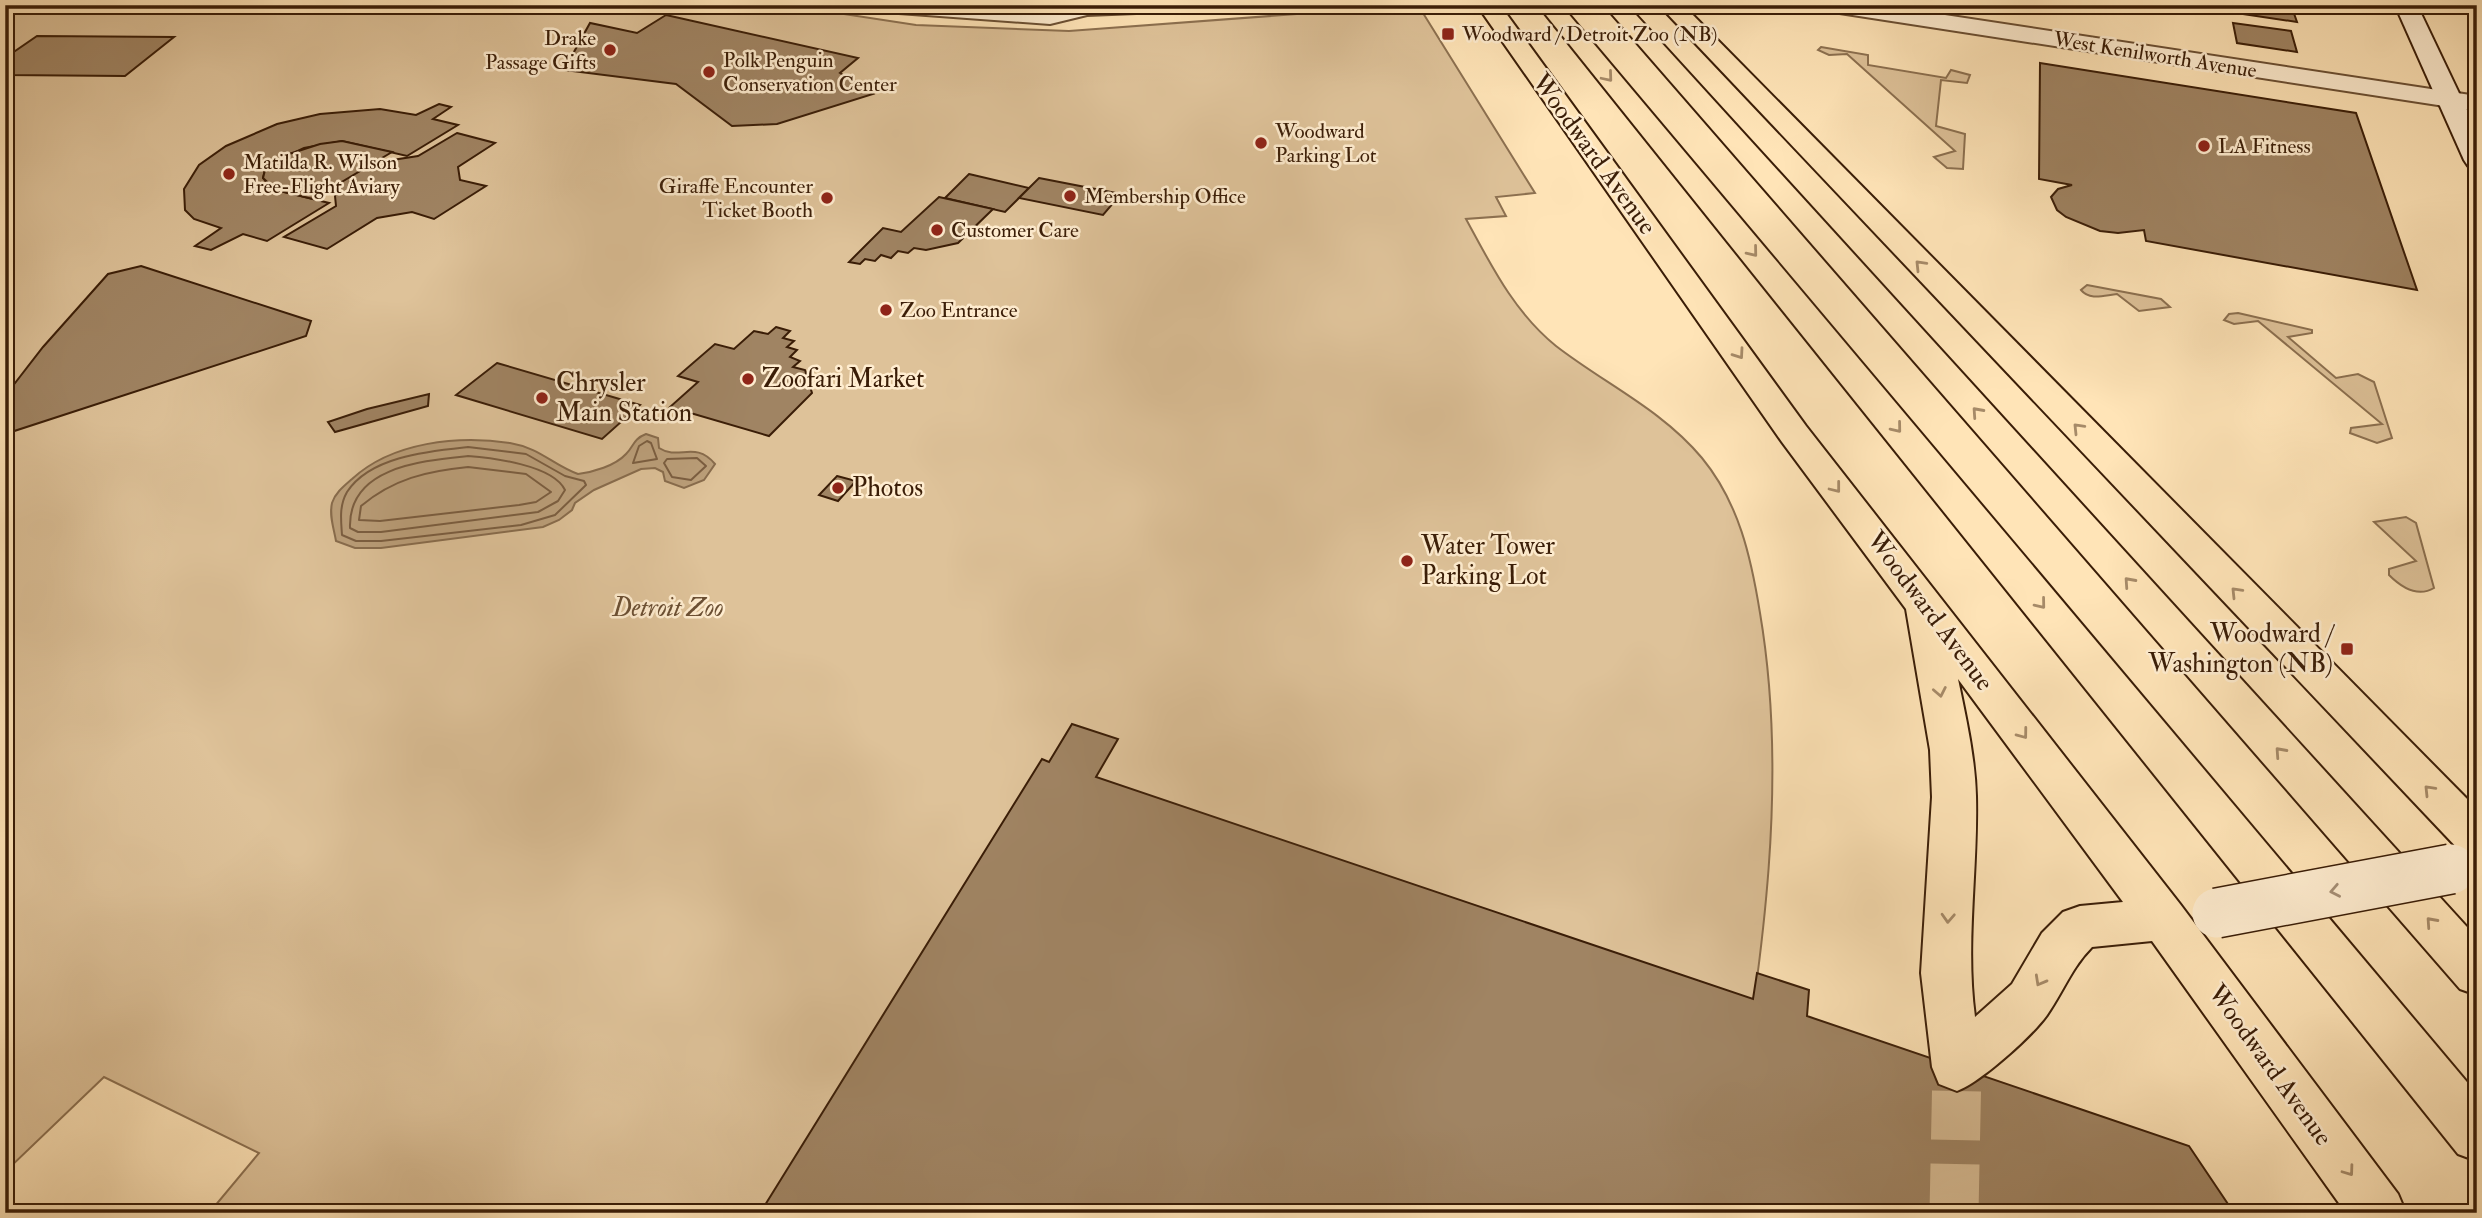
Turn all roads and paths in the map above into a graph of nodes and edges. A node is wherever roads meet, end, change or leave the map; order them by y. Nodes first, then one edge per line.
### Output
1 (885, 5) edge
2 (1161, 5) edge
3 (1488, 5) edge
4 (1549, 5) edge
5 (1615, 5) edge
6 (1670, 5) edge
7 (1833, 5) edge
8 (2406, 5) edge
9 (1088, 6) edge
10 (2448, 100) junction
11 (2477, 104) edge
12 (2477, 160) edge
13 (1923, 601) junction
14 (2468, 858) edge
15 (2163, 919) junction
16 (2477, 973) edge
17 (2477, 1135) edge
18 (2379, 1213) edge

1 - 9 street
2 - 9 street
3 -> 13 main road, Woodward Avenue
4 -> 17 main road, Woodward Avenue
16 -> 5 main road
14 -> 6 main road
7 - 10 street, West Kenilworth Avenue
8 - 10 street
10 - 11 street, West Kenilworth Avenue
10 - 12 street
13 -> 15 main road, Woodward Avenue
13 - 15 main road
14 -> 15 street, bridge
15 -> 18 main road, Woodward Avenue

